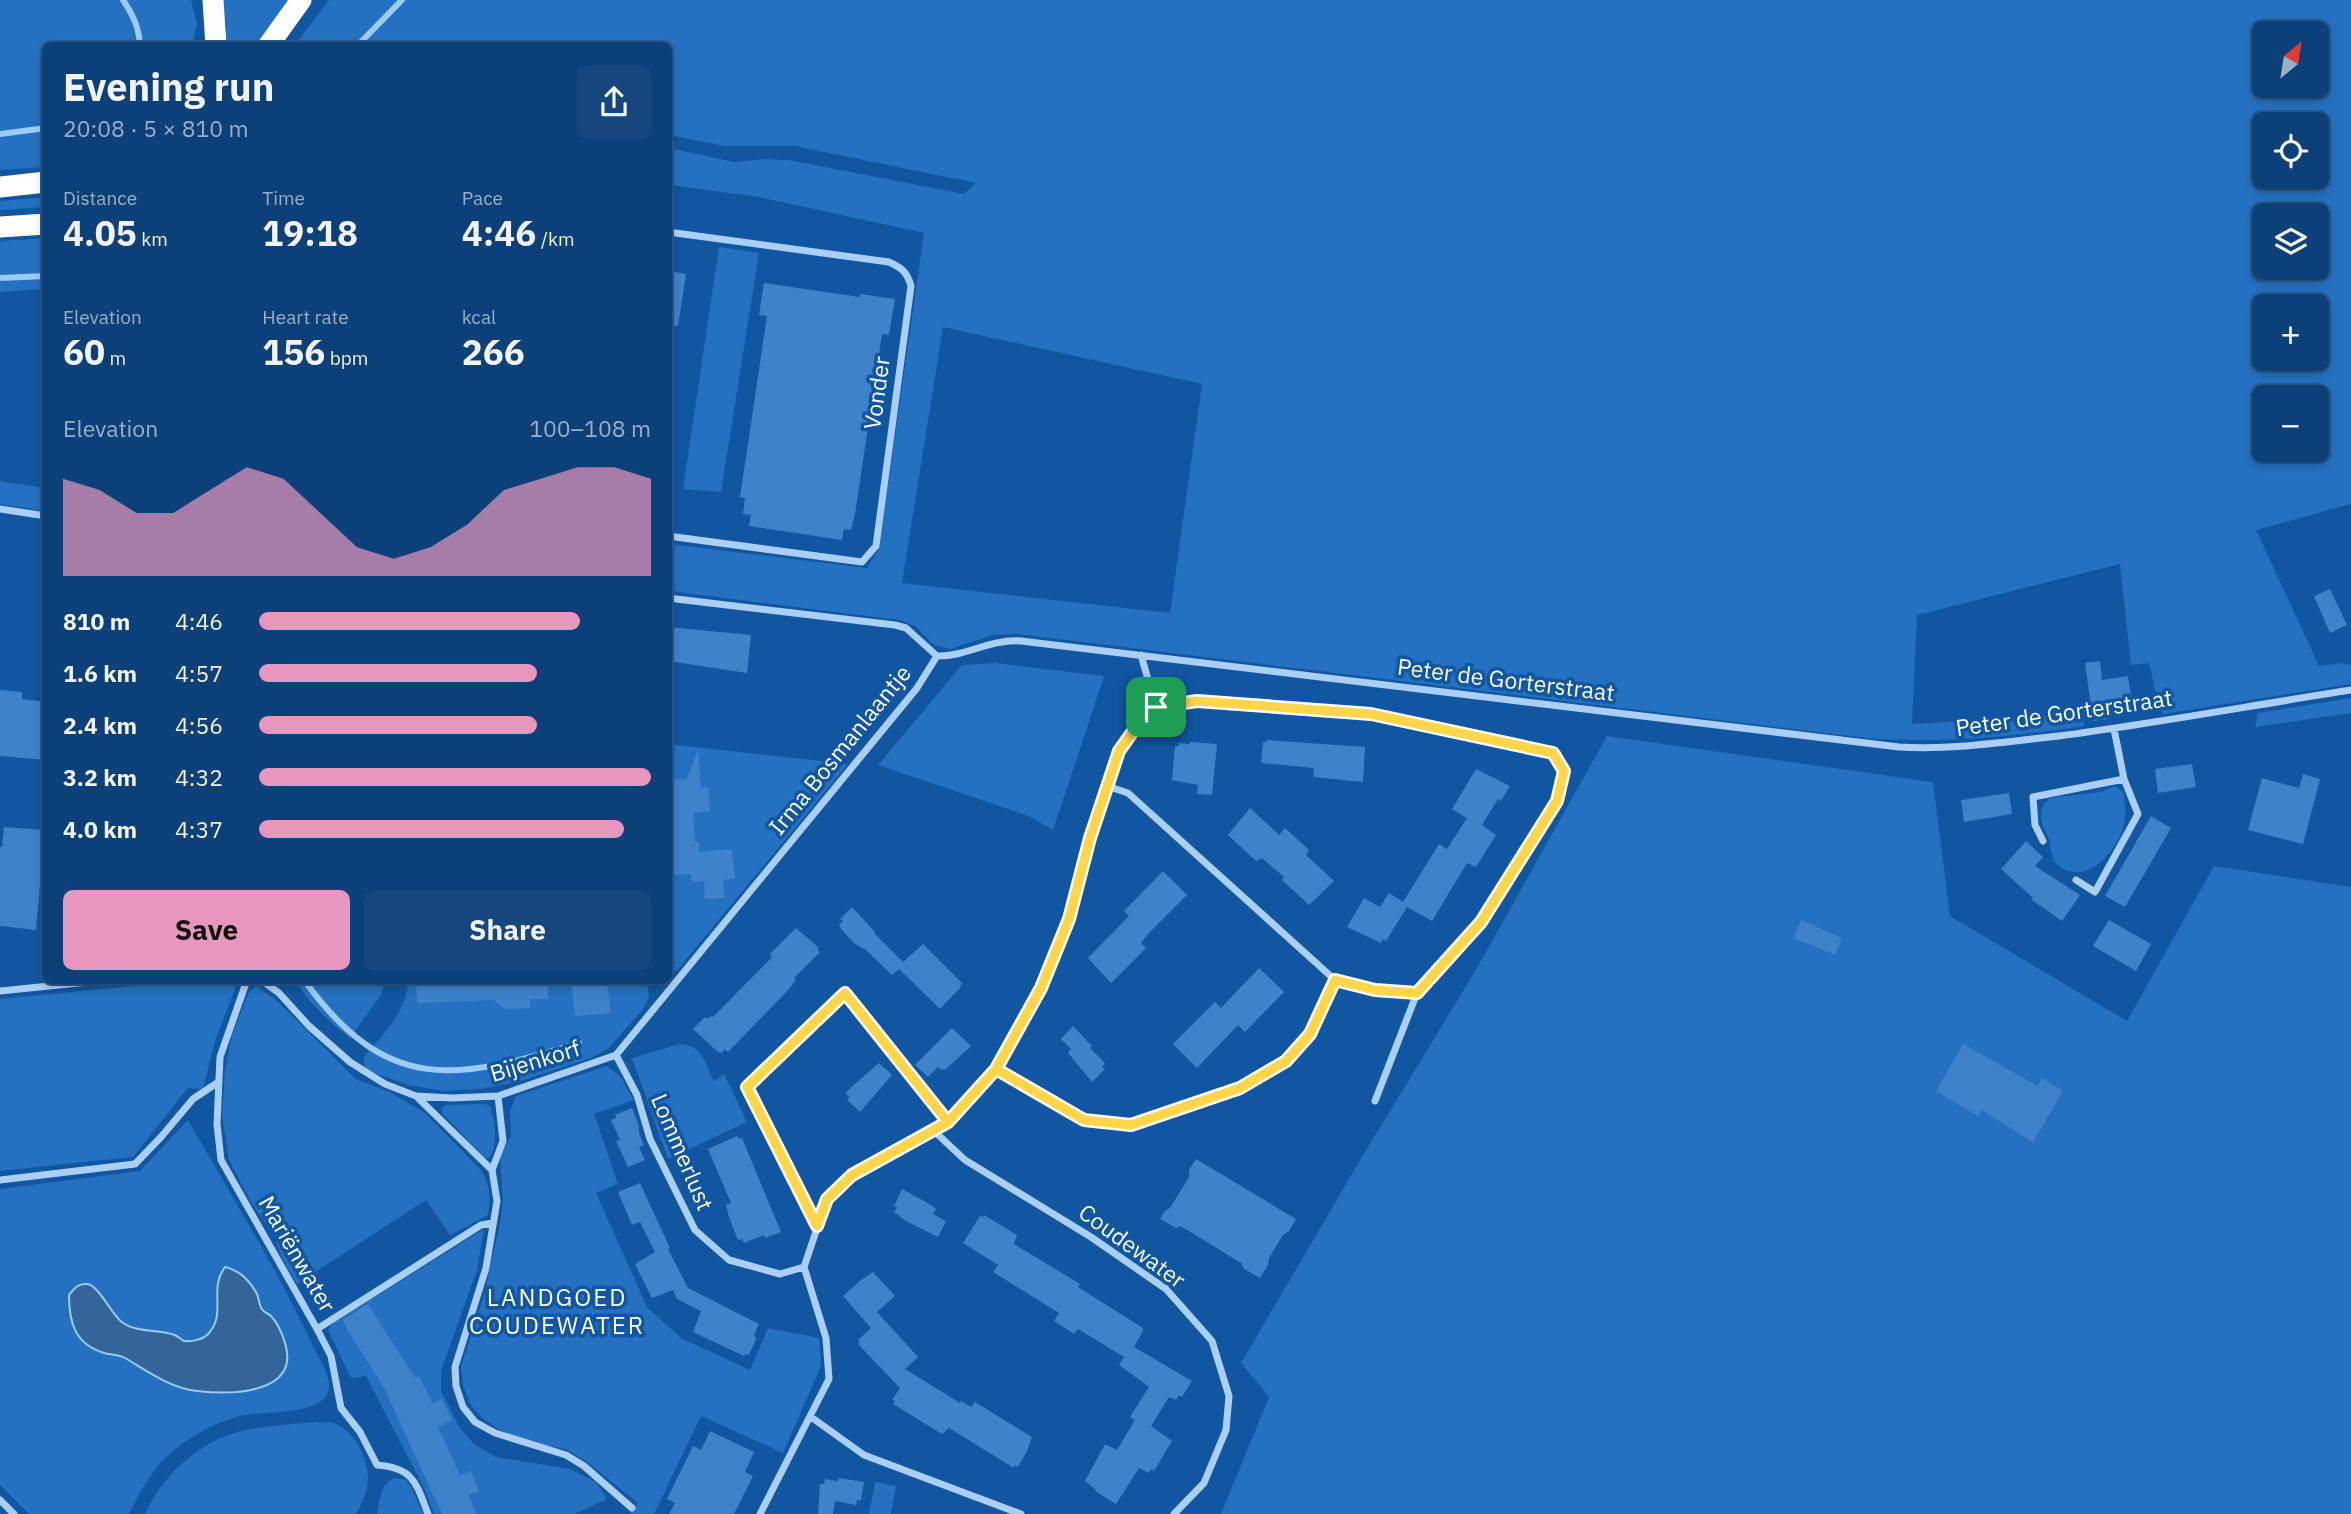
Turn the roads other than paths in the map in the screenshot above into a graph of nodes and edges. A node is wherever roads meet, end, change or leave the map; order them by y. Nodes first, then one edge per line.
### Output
1 (213, 0) edge
2 (301, 0) edge
3 (216, 42) edge
4 (271, 42) edge
5 (42, 182) edge
6 (0, 187) edge
7 (42, 224) edge
8 (0, 227) edge
9 (672, 233) edge
10 (0, 509) edge
11 (42, 515) edge
12 (672, 537) edge
13 (672, 597) edge
14 (1141, 655) junction
15 (937, 656) junction
16 (2351, 690) edge
17 (1156, 707) junction
18 (2114, 729) junction
19 (2124, 779) junction
20 (1107, 786) junction
21 (2043, 841) dead end
22 (770, 866) joint
23 (2076, 880) dead end
24 (1335, 980) junction
25 (69, 984) edge
26 (246, 984) edge
27 (267, 984) edge
28 (672, 984) edge
29 (672, 984) edge
30 (0, 991) edge
31 (1417, 993) junction
32 (616, 1055) junction
33 (996, 1069) junction
34 (217, 1083) junction
35 (416, 1096) junction
36 (498, 1096) junction
37 (1375, 1101) dead end
38 (948, 1122) junction
39 (934, 1130) junction
40 (492, 1170) junction
41 (0, 1180) edge
42 (493, 1223) junction
43 (817, 1226) junction
44 (804, 1267) junction
45 (317, 1329) junction
46 (811, 1417) junction
47 (0, 1500) edge
48 (632, 1508) dead end
49 (14, 1514) edge
50 (428, 1514) edge
51 (760, 1514) edge
52 (1021, 1514) edge
53 (1174, 1514) edge

1 - 3 highway
2 - 4 highway
5 - 6 highway
7 - 8 highway
9 - 12 street, Vonder
10 - 11 street
13 - 15 street
14 - 15 street, Peter de Gorterstraat
14 - 17 street
14 - 18 street, Peter de Gorterstraat
15 - 22 street, Irma Bosmanlaantje
16 - 18 street, Peter de Gorterstraat
17 - 20 street
17 - 31 street
18 - 19 street
19 - 21 street
19 - 23 street
20 - 24 street
20 - 33 street
22 - 28 street, Bijenkorf
24 - 31 street
24 - 33 street
25 - 30 street
26 - 34 street, Mariënwater
27 - 35 street, Bijenkorf
29 - 32 street, Bijenkorf
31 - 37 street
32 - 36 street, Bijenkorf
32 - 44 street, Lommerlust
33 - 38 street
34 - 41 street
34 - 45 street, Mariënwater
35 - 36 street, Bijenkorf
35 - 40 street
36 - 40 street
38 - 39 street
38 - 43 street
39 - 43 street
39 - 53 street, Coudewater
40 - 42 street
42 - 45 street
42 - 48 street
43 - 44 street
44 - 46 street
45 - 50 street, Mariënwater
46 - 51 street
46 - 52 street
47 - 49 street

